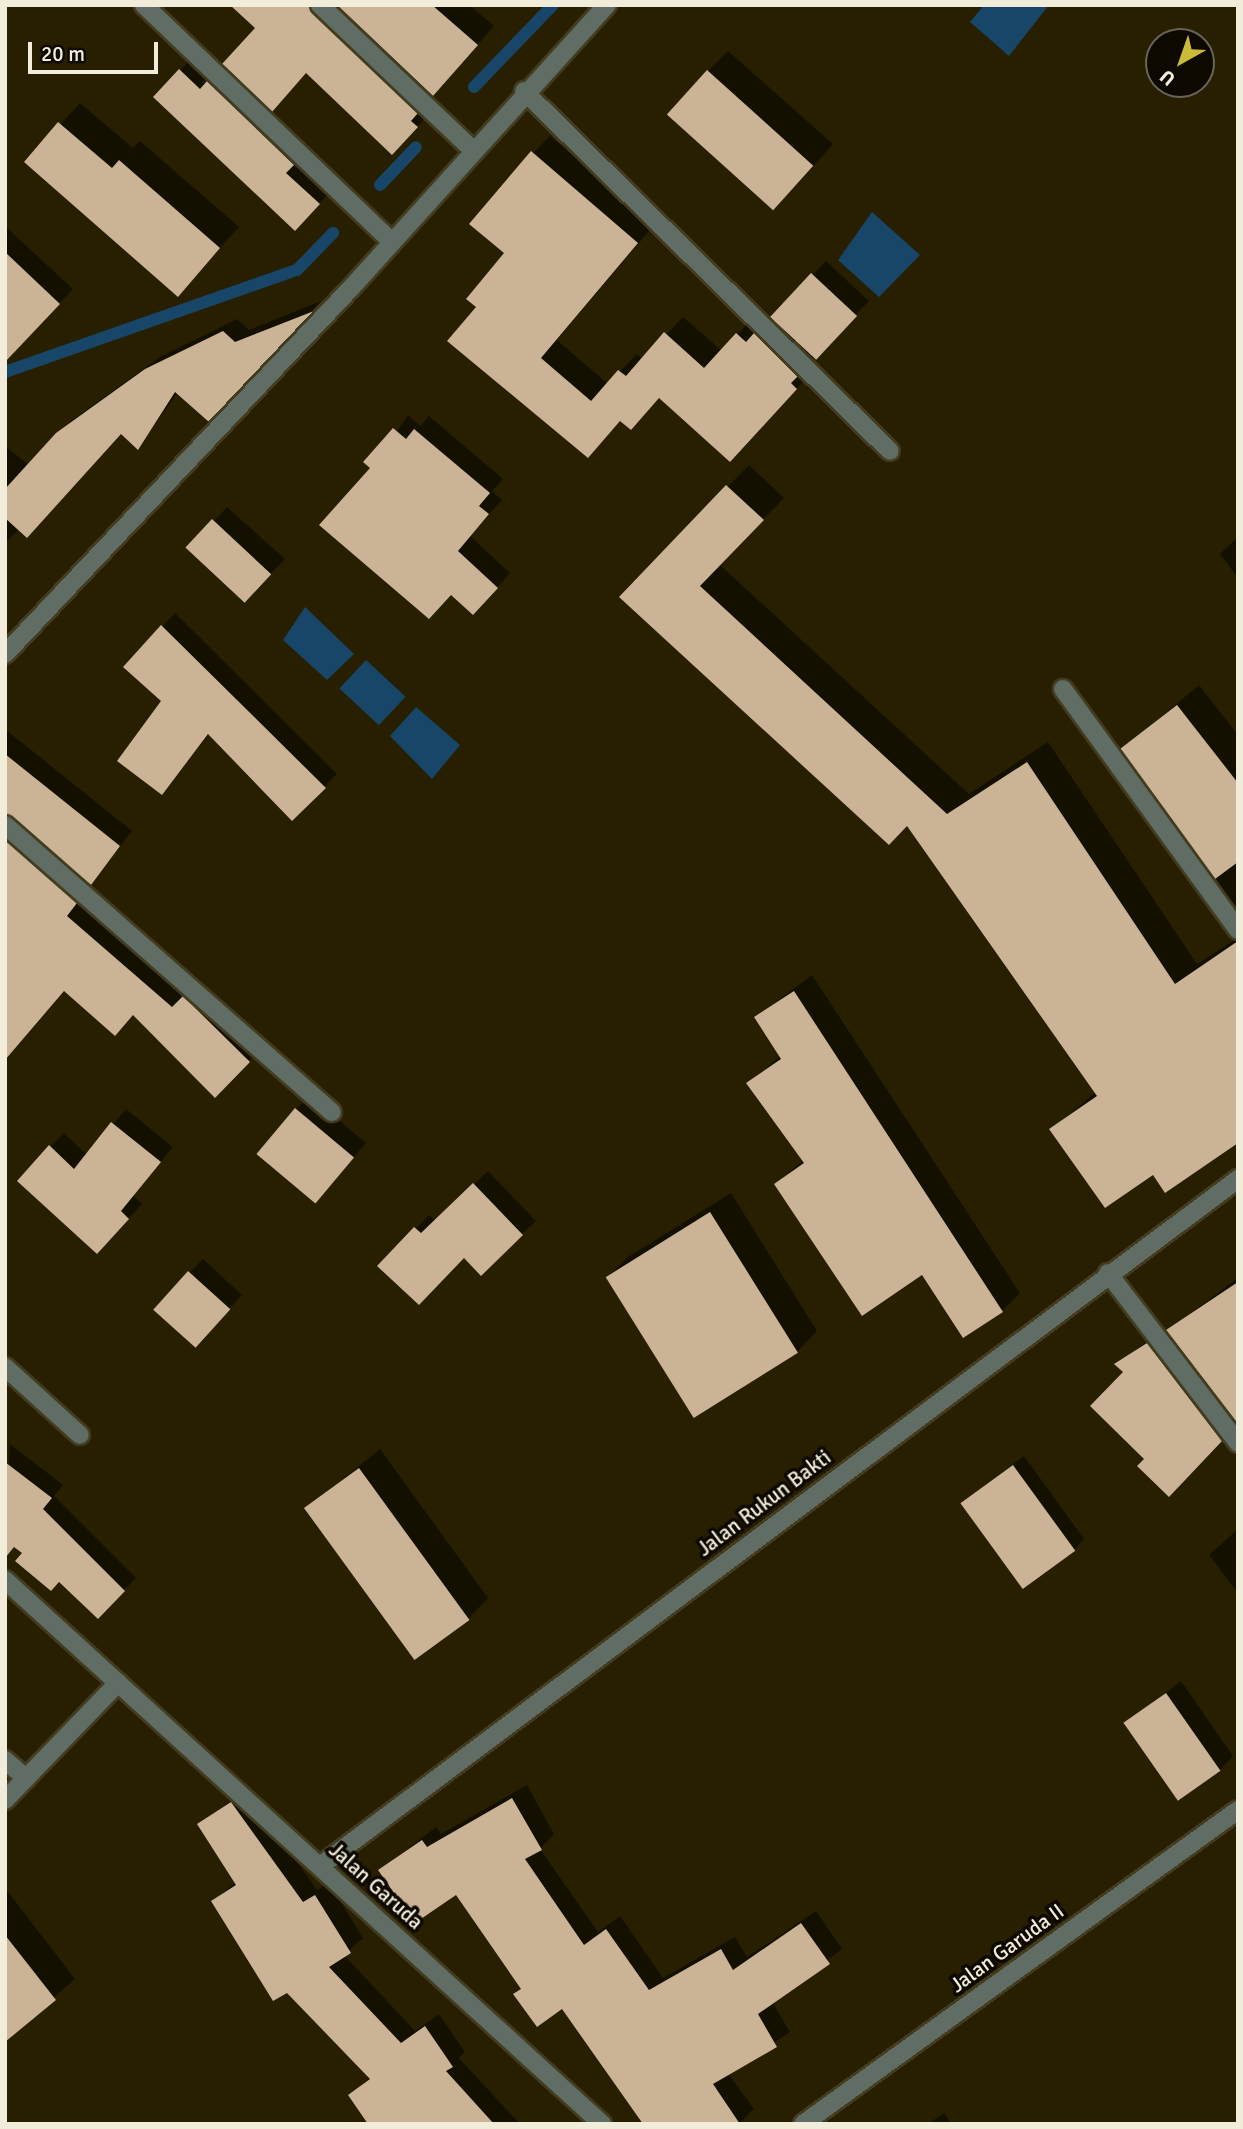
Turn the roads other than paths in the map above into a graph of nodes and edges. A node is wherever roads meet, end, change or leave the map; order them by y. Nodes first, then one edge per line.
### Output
1 (144, 5) edge
2 (320, 5) edge
3 (607, 5) edge
4 (524, 90) junction
5 (472, 149) junction
6 (391, 241) junction
7 (890, 451) dead end
8 (5, 654) edge
9 (1063, 689) dead end
10 (5, 825) edge
11 (1238, 930) edge
12 (332, 1112) dead end
13 (1238, 1179) edge
14 (1108, 1273) junction
15 (5, 1367) edge
16 (80, 1435) dead end
17 (1238, 1443) edge
18 (5, 1580) edge
19 (118, 1683) junction
20 (5, 1760) edge
21 (26, 1778) junction
22 (5, 1800) edge
23 (1238, 1810) edge
24 (320, 1866) junction
25 (602, 2124) edge
26 (803, 2124) edge

1 - 6 street
2 - 5 street
3 - 4 street
4 - 5 street
4 - 7 street
5 - 6 street
6 - 8 street
9 - 11 street
10 - 12 street
13 - 14 street, Jalan Rukun Bakti
14 - 17 street
14 - 24 street, Jalan Rukun Bakti
15 - 16 street
18 - 19 street, Jalan Garuda
19 - 21 street
19 - 24 street, Jalan Garuda
20 - 21 street
21 - 22 street
23 - 26 street, Jalan Garuda II
24 - 25 street, Jalan Garuda

